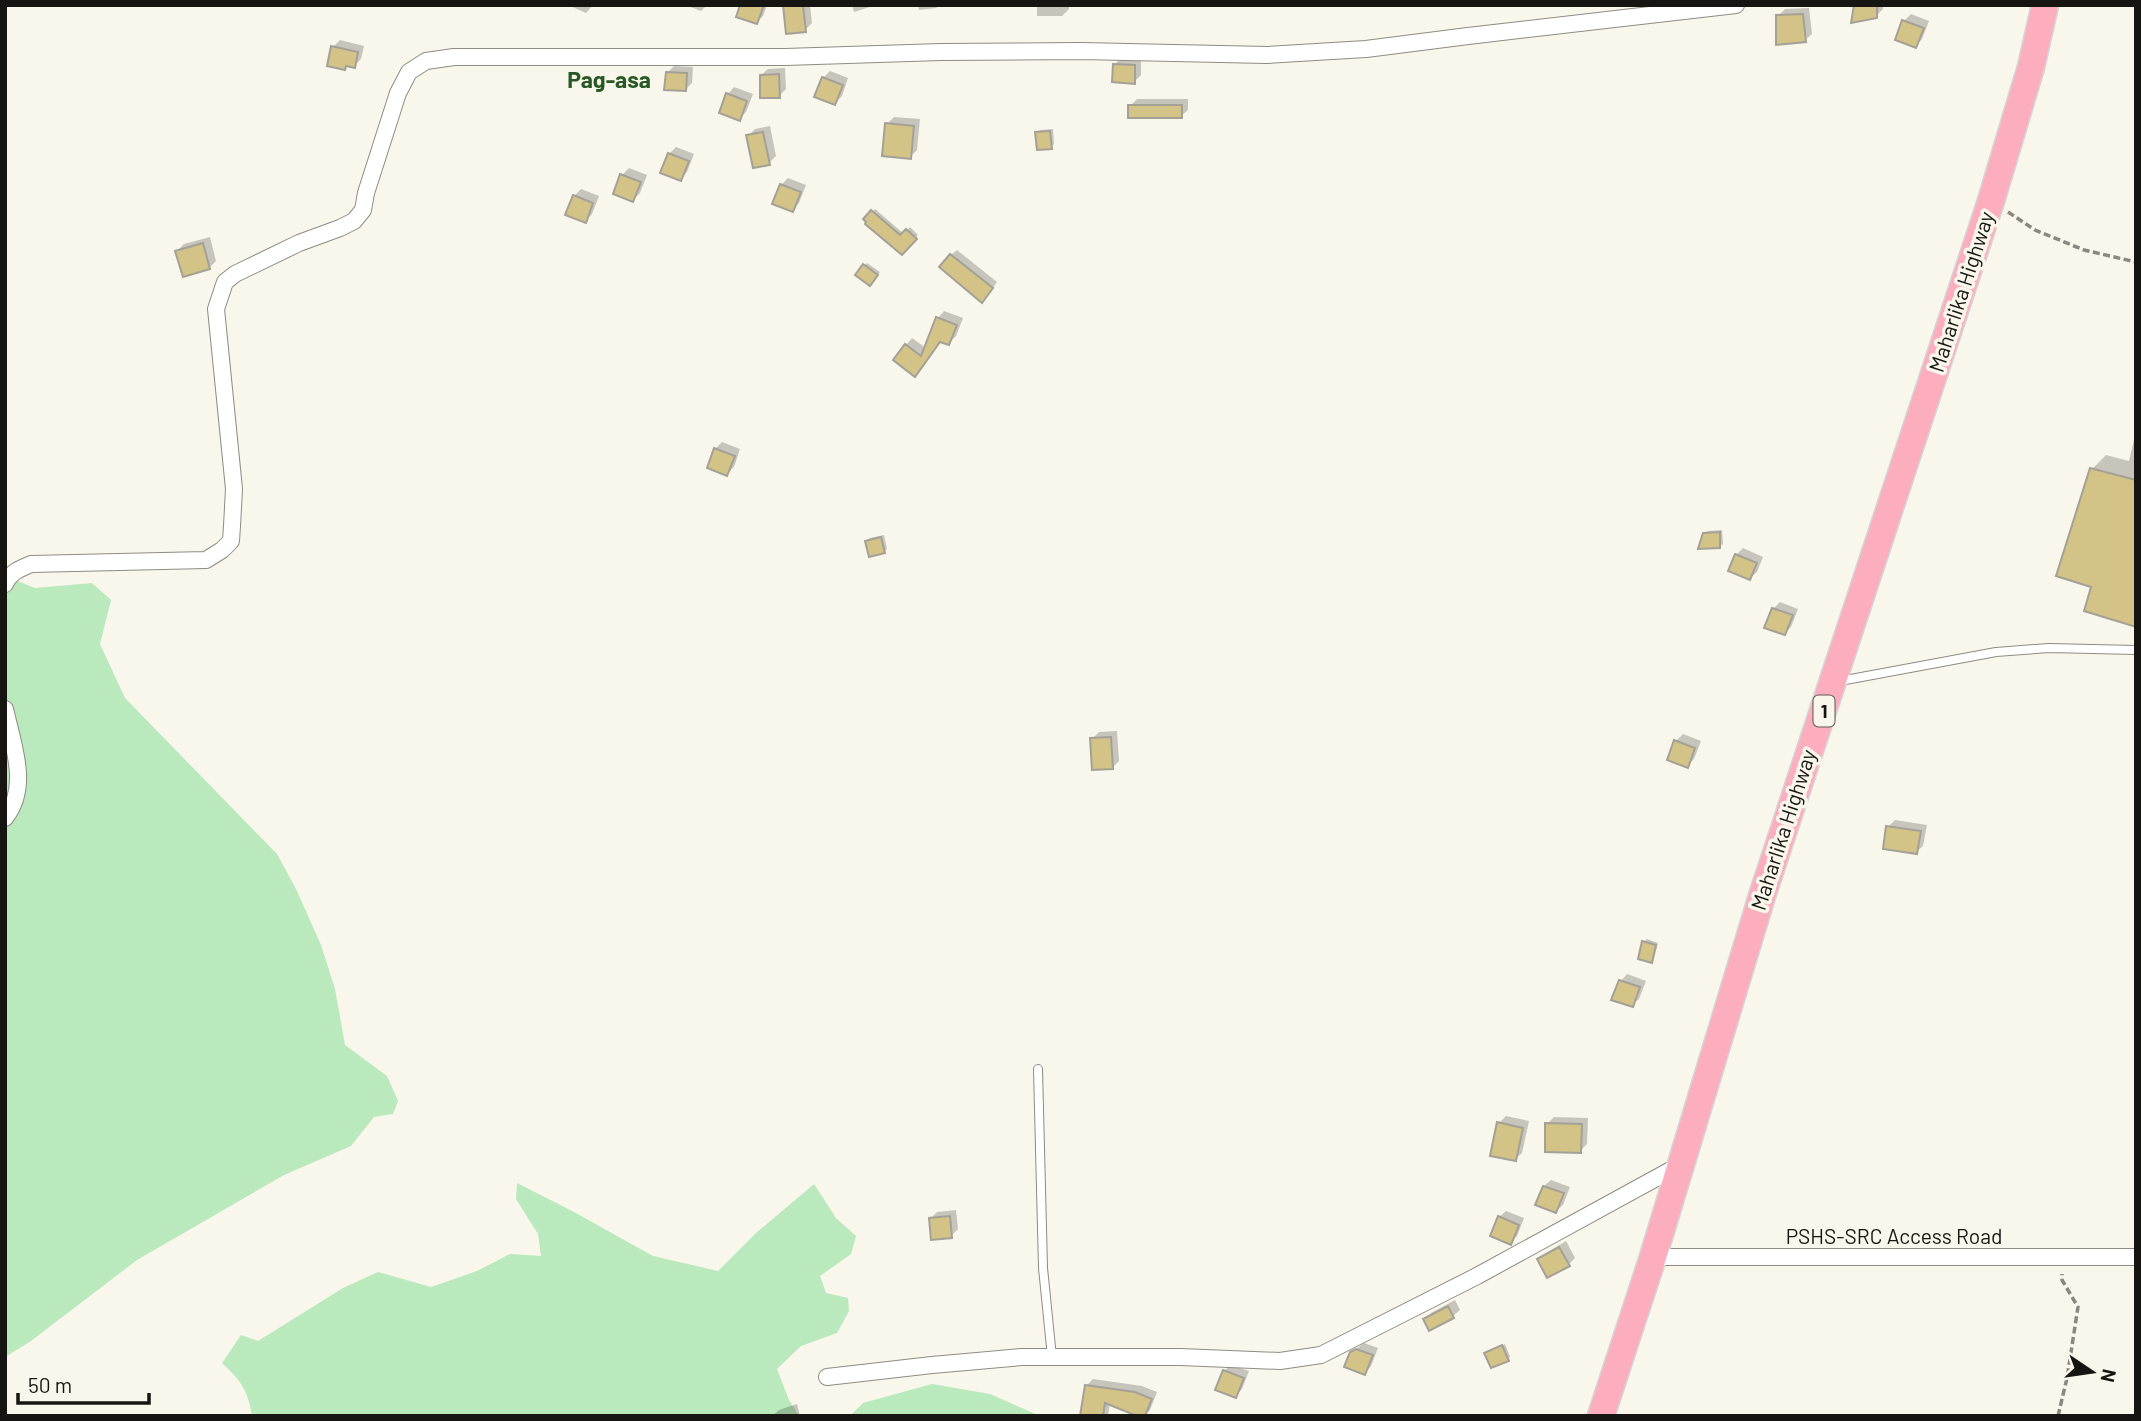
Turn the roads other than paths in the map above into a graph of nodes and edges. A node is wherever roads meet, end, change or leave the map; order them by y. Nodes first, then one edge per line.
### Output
1 (1736, 5) edge
2 (2045, 5) edge
3 (5, 584) edge
4 (2136, 650) edge
5 (1833, 682) junction
6 (5, 709) edge
7 (5, 818) edge
8 (1038, 1069) dead end
9 (1680, 1165) junction
10 (1653, 1257) junction
11 (2136, 1257) edge
12 (1052, 1357) junction
13 (827, 1377) dead end
14 (1601, 1416) edge

1 - 3 street
2 - 5 highway, Maharlika Highway / 1
4 - 5 lane
5 - 9 highway, Maharlika Highway / 1
6 - 7 street
8 - 12 lane
9 - 10 highway, Maharlika Highway / 1
9 - 12 street
10 - 11 street, PSHS-SRC Access Road
10 - 14 highway, Maharlika Highway / 1
12 - 13 street

